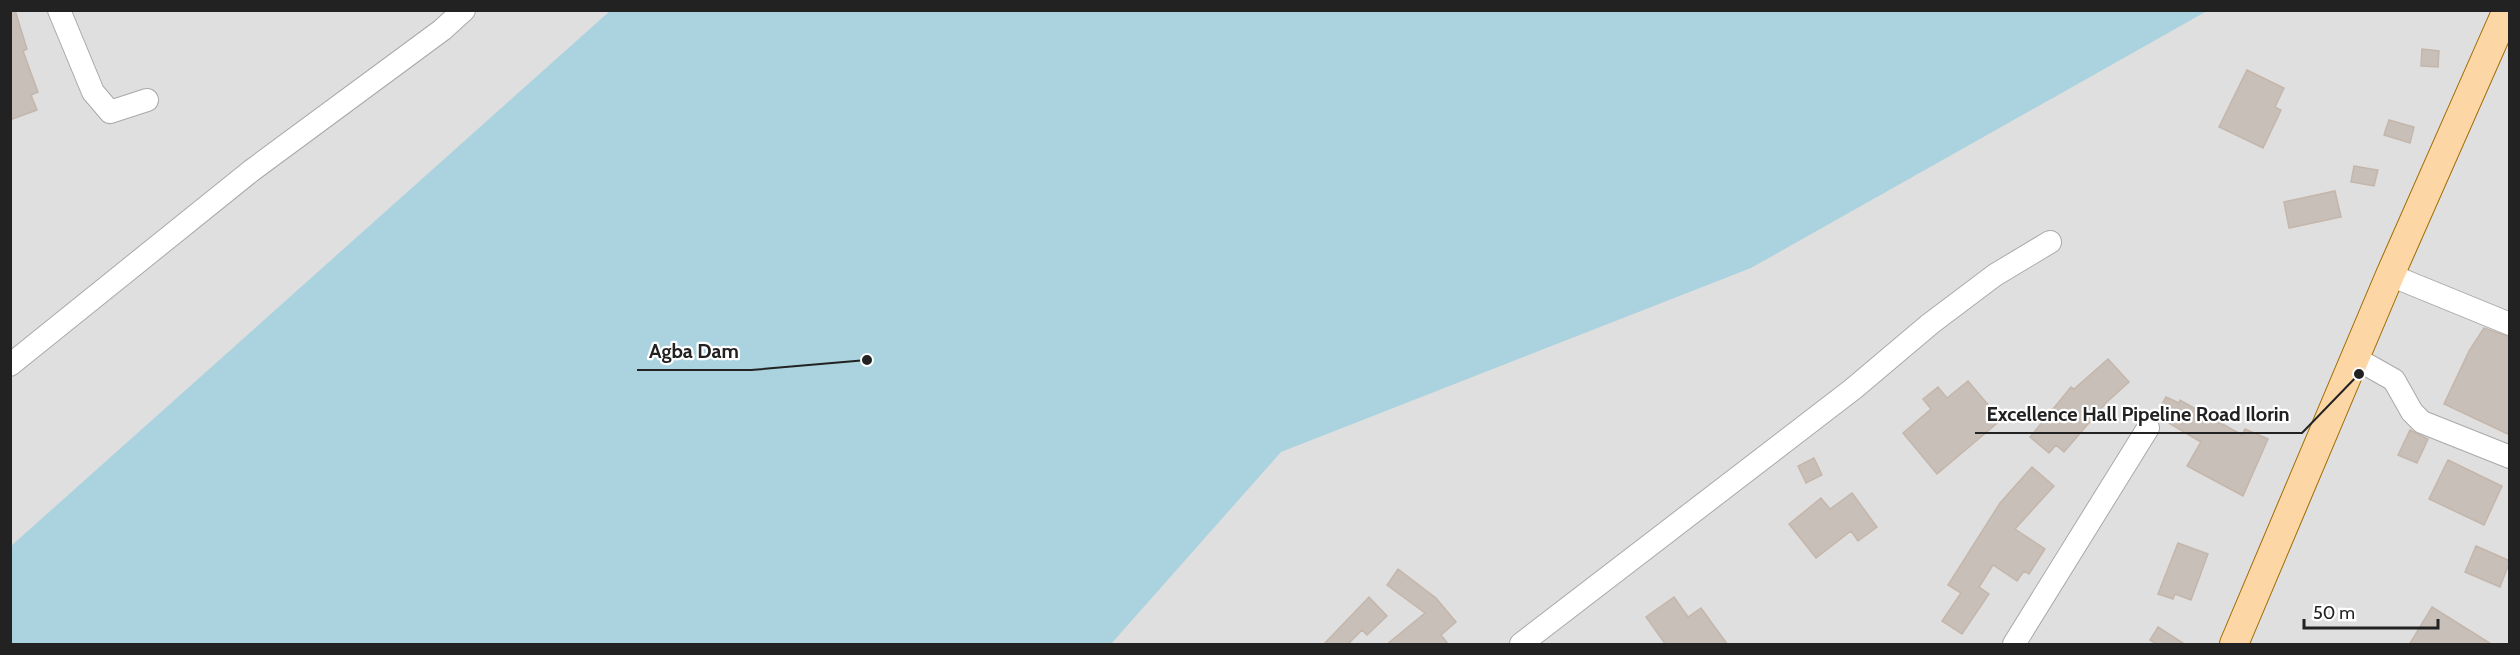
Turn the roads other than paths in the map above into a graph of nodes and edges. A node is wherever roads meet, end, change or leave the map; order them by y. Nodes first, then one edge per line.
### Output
1 (59, 10) edge
2 (464, 10) edge
3 (2507, 10) edge
4 (147, 100) dead end
5 (2050, 242) dead end
6 (2390, 275) junction
7 (2510, 324) edge
8 (2355, 358) junction
9 (10, 365) edge
10 (2148, 428) dead end
11 (2510, 457) edge
12 (1521, 645) edge
13 (2014, 645) edge
14 (2234, 645) edge

1 - 4 street
2 - 9 street
3 - 6 main road
5 - 12 street
6 - 7 street
6 - 8 main road
8 - 11 street
8 - 14 main road
10 - 13 street

